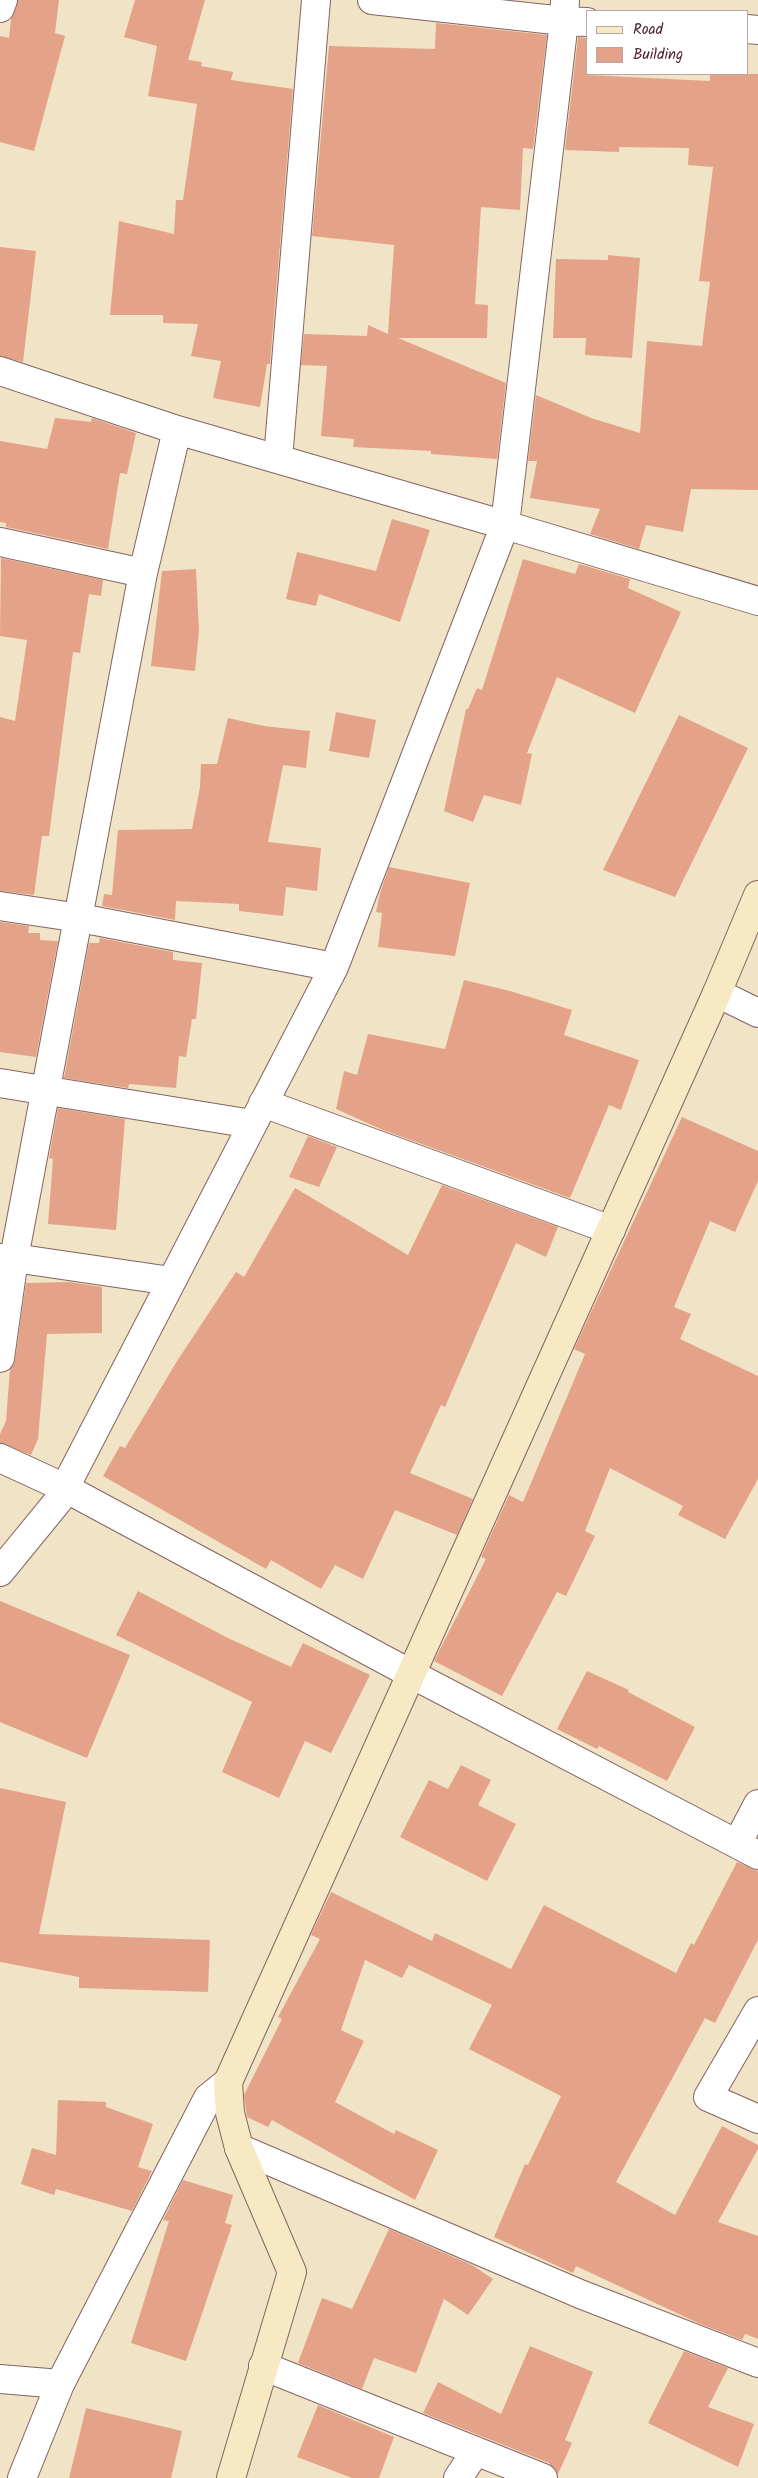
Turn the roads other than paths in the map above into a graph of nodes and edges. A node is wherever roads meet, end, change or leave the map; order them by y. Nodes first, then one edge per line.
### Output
1 (3, 0) edge
2 (316, 0) edge
3 (372, 0) edge
4 (0, 8) edge
5 (572, 15) edge
6 (0, 371) edge
7 (177, 430) junction
8 (278, 459) junction
9 (505, 525) junction
10 (0, 542) edge
11 (143, 573) junction
12 (758, 601) edge
13 (758, 895) edge
14 (0, 906) edge
15 (80, 918) junction
16 (334, 967) junction
17 (717, 993) junction
18 (758, 1012) edge
19 (0, 1084) edge
20 (47, 1091) junction
21 (258, 1113) junction
22 (611, 1230) junction
23 (7, 1258) edge
24 (171, 1281) junction
25 (0, 1358) edge
26 (0, 1458) edge
27 (65, 1488) junction
28 (0, 1572) edge
29 (412, 1675) junction
30 (758, 1804) edge
31 (748, 1849) edge
32 (758, 2011) edge
33 (228, 2082) junction
34 (758, 2119) edge
35 (239, 2148) junction
36 (758, 2363) edge
37 (263, 2366) junction
38 (0, 2379) edge
39 (60, 2384) junction
40 (476, 2451) junction
41 (22, 2478) edge
42 (231, 2478) edge
43 (458, 2478) edge
44 (543, 2478) edge

1 - 4 street
2 - 8 street
3 - 5 street
5 - 9 street
6 - 7 street
7 - 8 street
7 - 11 street
8 - 9 street
9 - 12 street
9 - 16 street
10 - 11 street
11 - 15 street
13 - 17 main road
14 - 15 street
15 - 16 street
15 - 20 street
16 - 21 street
17 - 18 street
17 - 22 main road
19 - 20 street
20 - 21 street
20 - 23 street
21 - 22 street
21 - 24 street
22 - 29 main road
23 - 24 street
23 - 25 street
24 - 27 street
26 - 27 street
27 - 28 street
27 - 29 street
29 - 31 street
29 - 33 main road
30 - 31 street
32 - 34 street
33 - 35 main road
33 - 39 street
35 - 36 street
35 - 37 main road
37 - 40 street
37 - 42 main road
38 - 39 street
39 - 41 street
40 - 43 street
40 - 44 street

